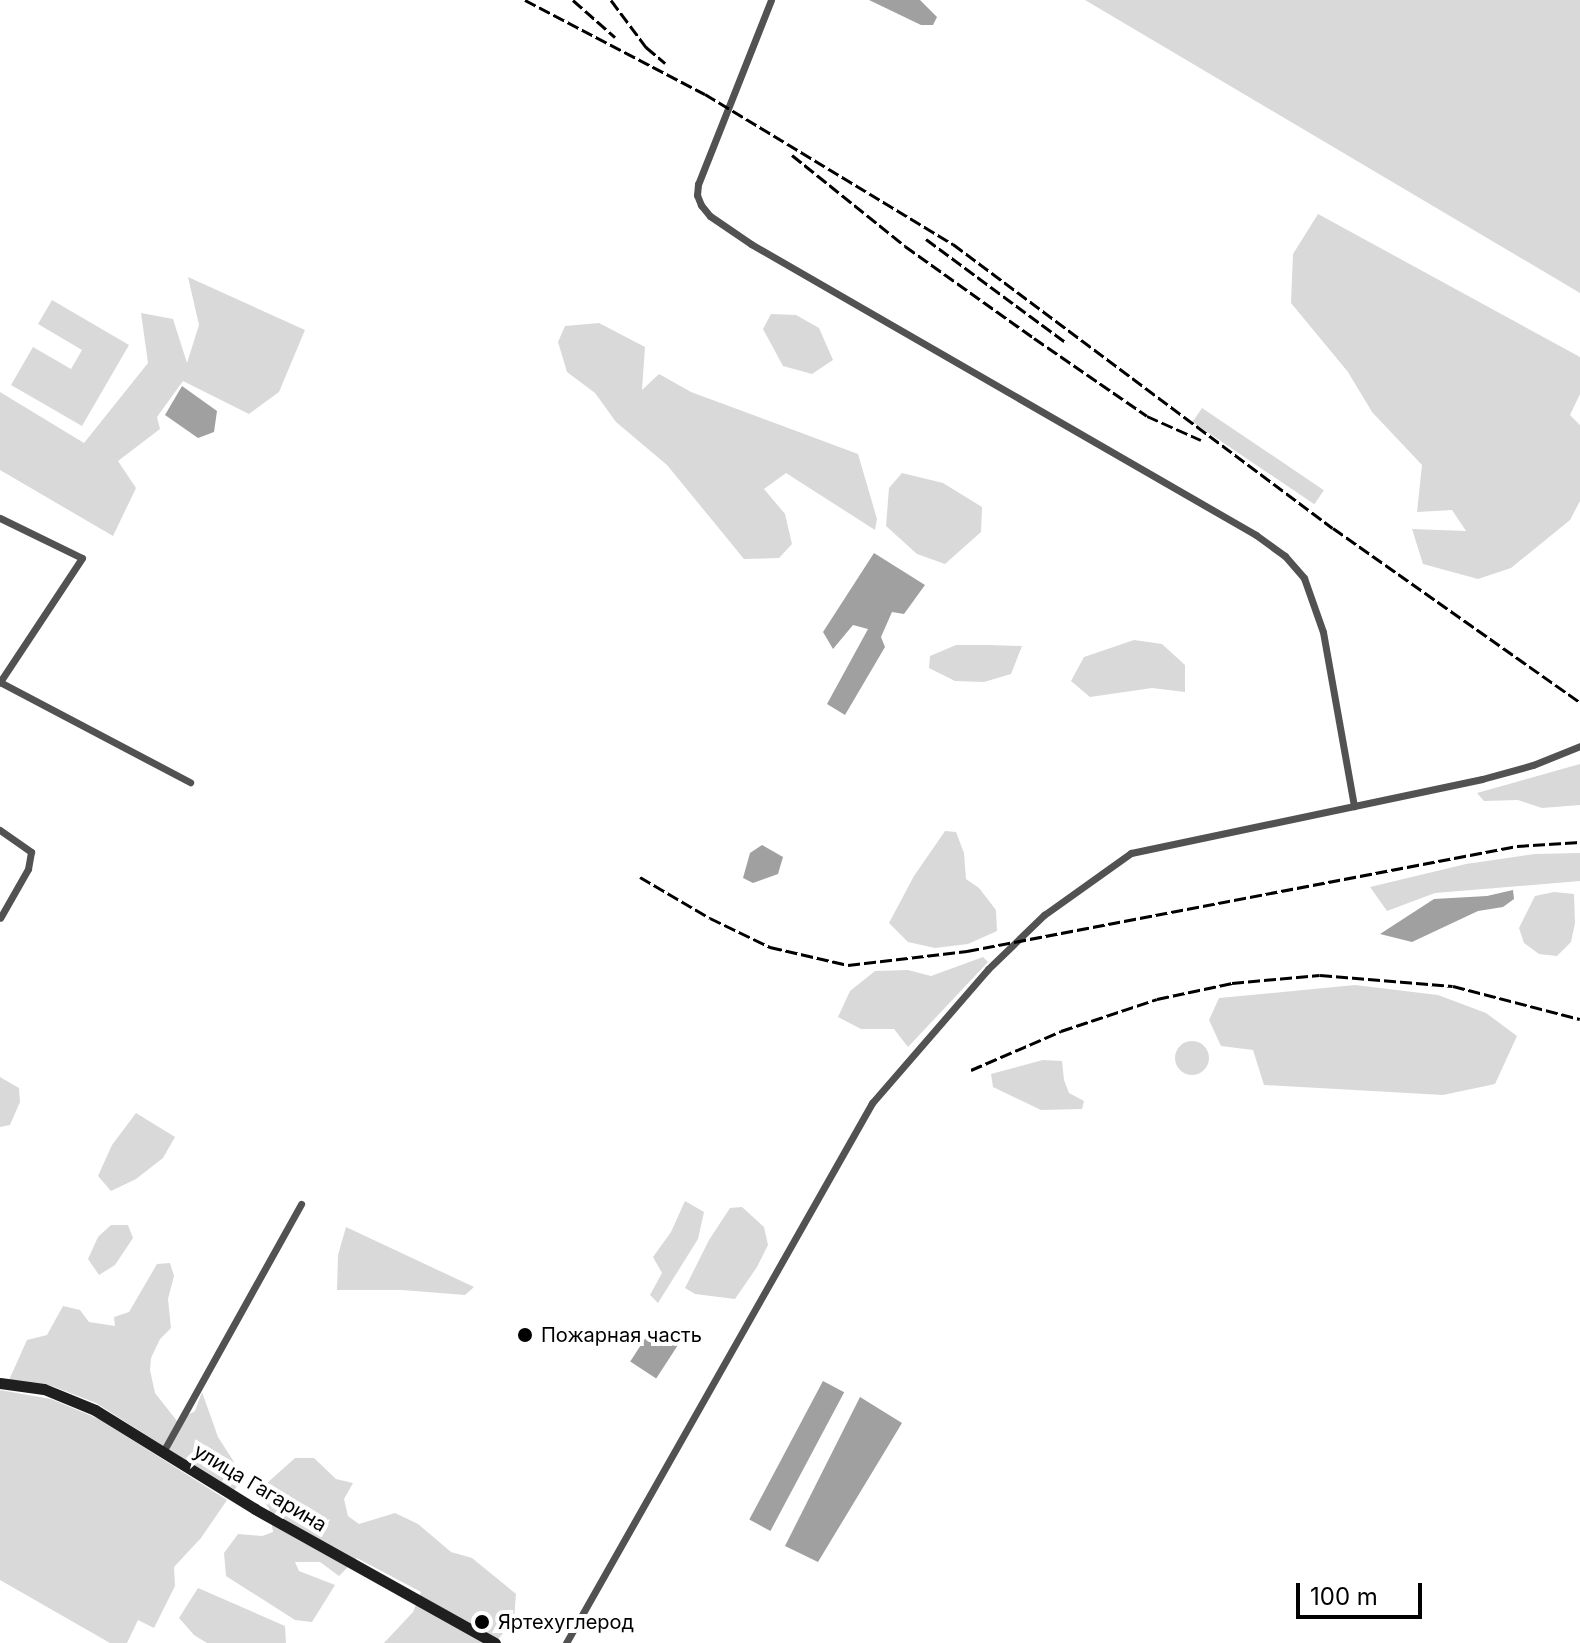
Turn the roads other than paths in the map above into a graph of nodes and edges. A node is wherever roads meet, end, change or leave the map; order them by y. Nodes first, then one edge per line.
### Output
1 (771, 0) edge
2 (0, 518) edge
3 (0, 682) edge
4 (1580, 746) edge
5 (190, 782) dead end
6 (1354, 806) junction
7 (0, 830) edge
8 (0, 918) edge
9 (301, 1204) dead end
10 (0, 1383) edge
11 (163, 1452) junction
12 (495, 1643) edge
13 (566, 1643) edge

1 - 6 street
2 - 3 street
3 - 5 street
4 - 6 street
6 - 13 street
7 - 8 street
9 - 11 street
10 - 11 main road, улица Гагарина
11 - 12 main road, улица Гагарина

